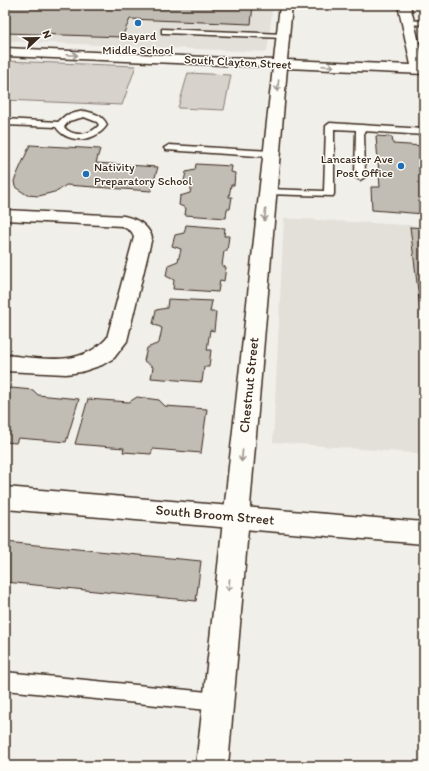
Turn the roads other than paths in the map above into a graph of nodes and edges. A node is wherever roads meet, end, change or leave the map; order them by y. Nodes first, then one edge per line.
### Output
1 (286, 5) edge
2 (404, 5) edge
3 (408, 22) junction
4 (424, 23) edge
5 (165, 32) dead end
6 (283, 36) junction
7 (5, 52) edge
8 (280, 64) junction
9 (421, 70) edge
10 (5, 122) edge
11 (60, 125) dead end
12 (360, 128) junction
13 (424, 132) edge
14 (169, 148) dead end
15 (271, 154) junction
16 (360, 177) dead end
17 (268, 192) junction
18 (5, 215) edge
19 (5, 362) edge
20 (5, 498) edge
21 (236, 517) junction
22 (424, 533) edge
23 (5, 681) edge
24 (218, 702) junction
25 (212, 766) edge

1 - 6 street, Chestnut Street
2 - 3 street
3 - 4 lane
3 - 9 street
5 - 6 lane
6 - 8 street, Chestnut Street
7 -> 8 street, South Clayton Street
8 -> 9 street, South Clayton Street
8 -> 15 street, Chestnut Street
10 - 11 lane
12 - 13 lane
12 - 16 lane
12 - 17 lane
14 - 15 lane
15 - 17 street, Chestnut Street
17 -> 21 street, Chestnut Street
18 - 19 street
20 - 21 street, South Broom Street
21 - 22 street, South Broom Street
21 -> 24 street, Chestnut Street
23 - 24 lane
24 - 25 street, Chestnut Street

